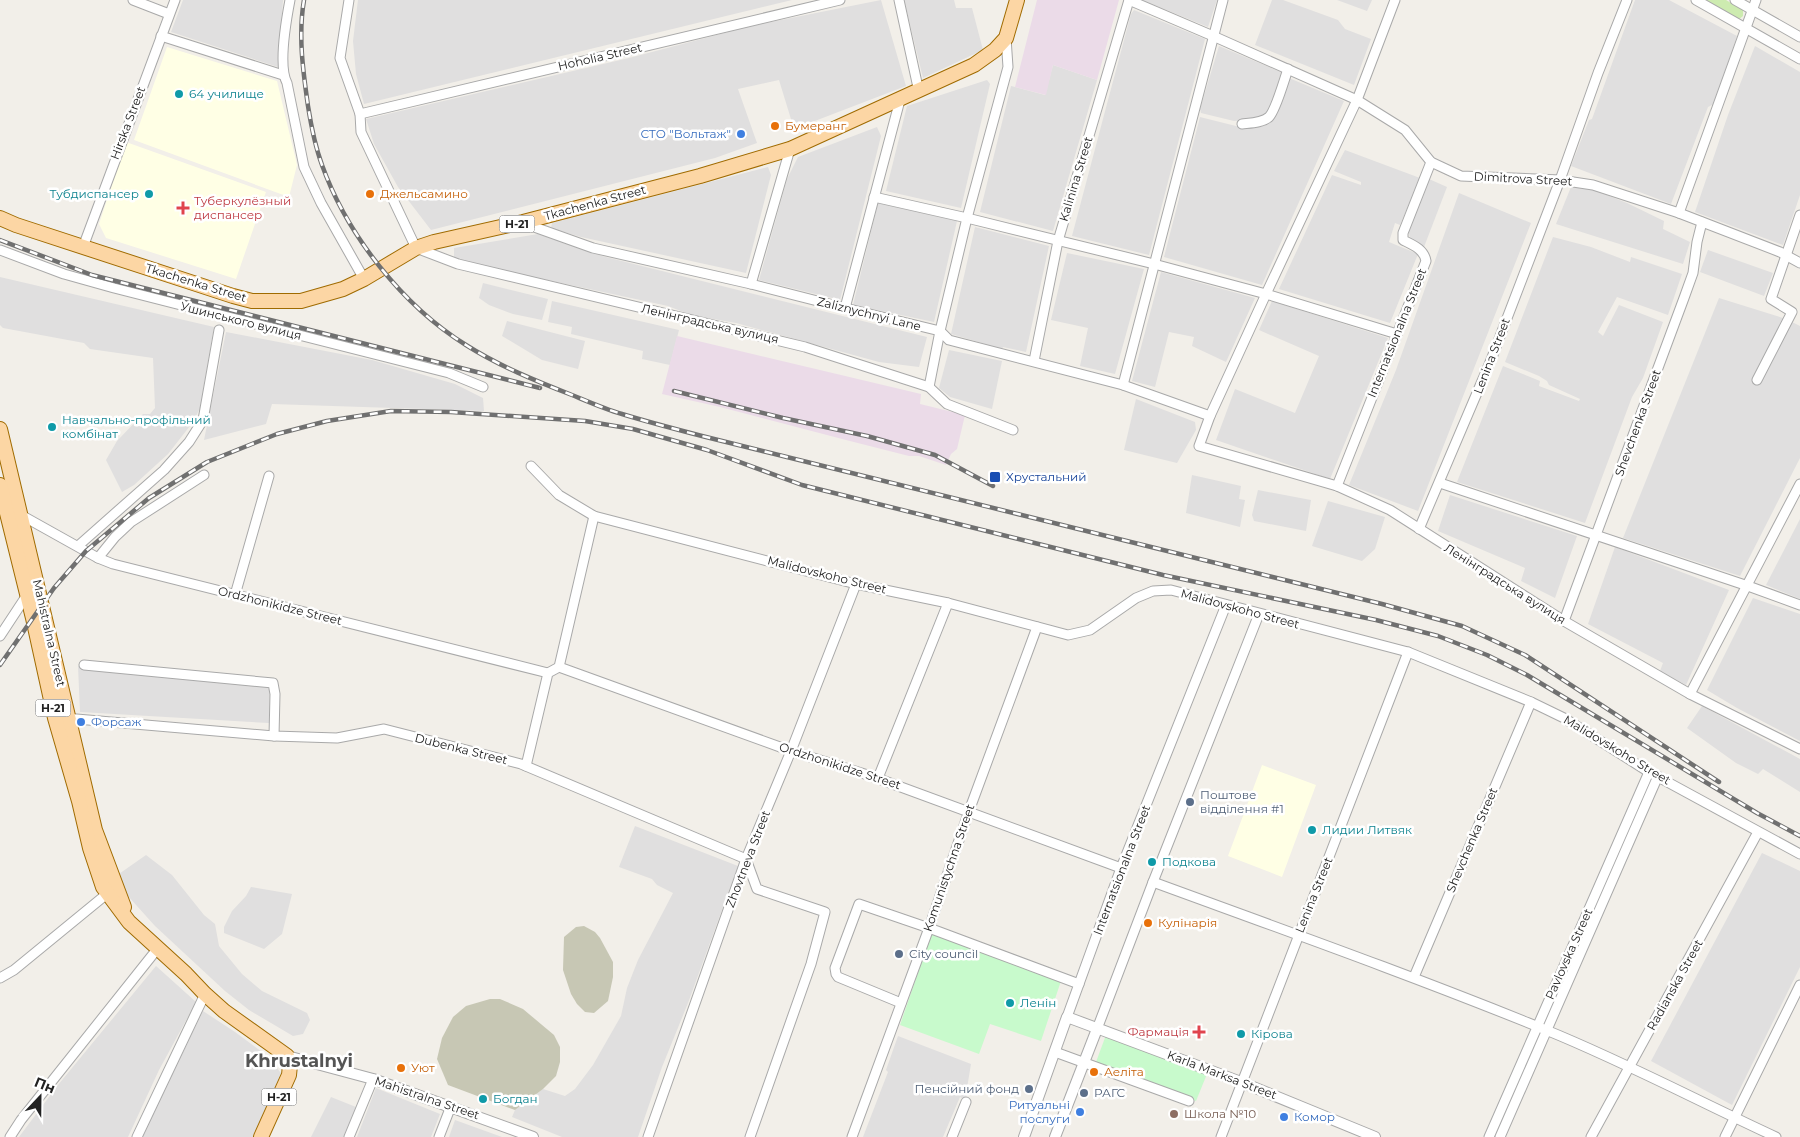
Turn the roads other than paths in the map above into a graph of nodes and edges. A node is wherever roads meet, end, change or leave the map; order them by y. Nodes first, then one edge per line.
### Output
1 (133, 0) edge
2 (175, 0) edge
3 (290, 0) edge
4 (349, 0) edge
5 (840, 0) edge
6 (899, 0) edge
7 (1017, 0) edge
8 (1129, 0) edge
9 (1224, 0) edge
10 (1395, 0) edge
11 (1627, 0) edge
12 (1696, 0) edge
13 (1735, 0) edge
14 (1756, 0) edge
15 (1752, 10) junction
16 (169, 14) junction
17 (1745, 28) junction
18 (161, 36) junction
19 (1213, 36) junction
20 (1800, 37) edge
21 (1006, 38) junction
22 (1800, 59) edge
23 (1288, 69) junction
24 (283, 74) junction
25 (919, 92) junction
26 (900, 100) junction
27 (1357, 100) junction
28 (360, 114) junction
29 (1242, 124) dead end
30 (790, 149) junction
31 (1431, 162) junction
32 (1560, 180) junction
33 (874, 197) junction
34 (1679, 214) junction
35 (1800, 215) edge
36 (0, 218) edge
37 (967, 218) junction
38 (523, 222) junction
39 (1702, 222) junction
40 (16, 225) junction
41 (0, 229) edge
42 (1058, 241) junction
43 (83, 247) junction
44 (416, 248) junction
45 (0, 250) edge
46 (1787, 256) junction
47 (1800, 263) edge
48 (1154, 264) junction
49 (364, 279) junction
50 (751, 284) junction
51 (1266, 294) junction
52 (845, 308) junction
53 (219, 330) dead end
54 (940, 331) junction
55 (1397, 334) junction
56 (1034, 361) junction
57 (1757, 380) dead end
58 (1123, 385) junction
59 (483, 387) dead end
60 (929, 387) junction
61 (1210, 416) junction
62 (0, 429) edge
63 (1013, 430) dead end
64 (531, 466) dead end
65 (204, 475) dead end
66 (270, 476) dead end
67 (1440, 483) junction
68 (1800, 484) edge
69 (0, 485) edge
70 (1337, 486) junction
71 (21, 515) junction
72 (594, 516) junction
73 (1419, 529) junction
74 (1597, 535) junction
75 (78, 546) junction
76 (98, 558) junction
77 (856, 584) junction
78 (1748, 586) junction
79 (27, 595) junction
80 (234, 595) junction
81 (948, 603) junction
82 (1226, 605) junction
83 (1800, 605) edge
84 (1259, 614) junction
85 (1564, 621) junction
86 (1037, 627) junction
87 (0, 636) edge
88 (1408, 652) junction
89 (84, 665) dead end
90 (559, 667) junction
91 (548, 673) junction
92 (1690, 694) junction
93 (1531, 702) junction
94 (62, 718) junction
95 (274, 736) junction
96 (1800, 749) edge
97 (791, 751) junction
98 (526, 766) junction
99 (1653, 774) junction
100 (878, 778) junction
101 (969, 811) junction
102 (1758, 832) junction
103 (1800, 854) edge
104 (746, 859) junction
105 (1121, 868) junction
106 (1153, 882) junction
107 (108, 893) junction
108 (129, 922) junction
109 (929, 928) junction
110 (1298, 935) junction
111 (158, 948) junction
112 (1414, 977) junction
113 (0, 978) edge
114 (1079, 984) junction
115 (1800, 985) edge
116 (205, 994) junction
117 (901, 1003) junction
118 (1068, 1018) junction
119 (1537, 1027) junction
120 (1097, 1029) junction
121 (1547, 1030) junction
122 (1055, 1052) junction
123 (287, 1056) junction
124 (1084, 1063) junction
125 (1630, 1067) junction
126 (373, 1079) junction
127 (1241, 1082) junction
128 (1189, 1101) dead end
129 (966, 1102) dead end
130 (450, 1106) junction
131 (1735, 1118) junction
132 (1360, 1134) edge
133 (10, 1137) edge
134 (137, 1137) edge
135 (261, 1137) edge
136 (349, 1137) edge
137 (439, 1137) edge
138 (533, 1137) edge
139 (648, 1137) edge
140 (750, 1137) edge
141 (852, 1137) edge
142 (952, 1137) edge
143 (1024, 1137) edge
144 (1055, 1137) edge
145 (1221, 1137) edge
146 (1375, 1137) edge
147 (1489, 1137) edge
148 (1500, 1137) edge
149 (1590, 1137) edge
150 (1725, 1137) edge
151 (1776, 1137) edge

1 - 16 street
2 - 16 street, Hirska Street
3 - 24 street
4 - 28 street
5 - 28 street, Hoholia Street
6 - 25 street
7 - 21 main road
8 - 19 street, Dimitrova Street
8 - 42 street, Kalinina Street
9 - 19 street
10 - 27 street
11 - 32 street, Lenina Street
12 - 17 street
13 - 15 street
14 - 15 street
15 - 17 street
15 - 20 street
16 - 18 street, Hirska Street
17 - 22 street
17 - 34 street
18 - 24 street
18 - 43 street, Hirska Street
19 - 23 street, Dimitrova Street
19 - 48 street
21 - 25 main road, Tkachenka Street / Н-21
21 - 37 street
23 - 27 street, Dimitrova Street
23 - 29 street
24 - 49 street
25 - 26 main road, Tkachenka Street / Н-21
26 - 30 main road, Tkachenka Street / Н-21
26 - 33 street
27 - 31 street, Dimitrova Street
27 - 51 street
28 - 44 street
30 - 38 main road, Tkachenka Street / Н-21
30 - 50 street
31 - 32 street, Dimitrova Street
31 - 55 street, Internatsionalna Street
32 - 34 street, Dimitrova Street
32 - 67 street, Lenina Street
33 - 37 street
33 - 52 street
34 - 39 street, Dimitrova Street
35 - 46 street
36 - 40 main road, Tkachenka Street / Н-21
37 - 42 street
37 - 54 street
38 - 44 main road, Tkachenka Street / Н-21
38 - 50 street, Zaliznychnyi Lane
39 - 46 street, Dimitrova Street
39 - 74 street, Shevchenka Street
40 - 41 main road
40 - 43 main road, Tkachenka Street / Н-21
42 - 48 street
42 - 56 street, Kalinina Street
43 - 49 main road, Tkachenka Street / Н-21
44 - 49 main road, Tkachenka Street / Н-21
44 - 60 street, Ленінградська вулиця
45 - 59 street, Ушинського вулиця
46 - 47 street, Dimitrova Street
46 - 57 street
48 - 51 street
48 - 58 street
50 - 52 street, Zaliznychnyi Lane
51 - 55 street
51 - 61 street
52 - 54 street, Zaliznychnyi Lane
53 - 75 street
54 - 56 street, Zaliznychnyi Lane
54 - 60 street
55 - 70 street, Internatsionalna Street
56 - 58 street, Zaliznychnyi Lane
58 - 61 street, Zaliznychnyi Lane
60 - 63 street, Ленінградська вулиця
61 - 70 street, Ленінградська вулиця
62 - 71 main road, Mahistralna Street
64 - 72 street, Malidovskoho Street
65 - 76 street
66 - 80 street
67 - 73 street, Lenina Street
67 - 74 street
68 - 78 street
69 - 79 main road, Mahistralna Street / Н-21
70 - 73 street, Ленінградська вулиця
71 - 75 street, Ordzhonikidze Street
71 - 94 main road, Mahistralna Street
72 - 77 street, Malidovskoho Street
72 - 90 street
73 - 85 street, Ленінградська вулиця
74 - 78 street
74 - 85 street, Shevchenka Street
75 - 76 street, Ordzhonikidze Street
76 - 80 street, Ordzhonikidze Street
77 - 81 street, Malidovskoho Street
77 - 97 street, Zhovtneva Street
78 - 83 street
78 - 92 street
79 - 87 street
79 - 94 main road, Mahistralna Street / Н-21
80 - 91 street, Ordzhonikidze Street
81 - 86 street, Malidovskoho Street
81 - 100 street
82 - 84 street, Malidovskoho Street
82 - 86 street, Malidovskoho Street
82 - 105 street, Internatsionalna Street
84 - 88 street, Malidovskoho Street
84 - 106 street
85 - 92 street, Ленінградська вулиця
86 - 101 street, Komunistychna Street
88 - 93 street, Malidovskoho Street
88 - 110 street, Lenina Street
89 - 95 street
90 - 91 street
90 - 97 street, Ordzhonikidze Street
91 - 98 street
92 - 96 street, Ленінградська вулиця
93 - 99 street, Malidovskoho Street
93 - 112 street, Shevchenka Street
94 - 95 street, Dubenka Street
94 - 107 main road, Mahistralna Street / Н-21
94 - 108 main road, Mahistralna Street
95 - 98 street, Dubenka Street
97 - 100 street, Ordzhonikidze Street
97 - 104 street, Zhovtneva Street
98 - 104 street, Dubenka Street
99 - 102 street, Malidovskoho Street
99 - 119 street, Pavlovska Street
99 - 121 street, Pavlovska Street
100 - 101 street, Ordzhonikidze Street
101 - 105 street, Ordzhonikidze Street
101 - 109 street, Komunistychna Street
102 - 103 street, Malidovskoho Street
102 - 125 street, Radianska Street
104 - 139 street, Zhovtneva Street
104 - 140 street
105 - 114 street, Internatsionalna Street
106 - 110 street
106 - 120 street
107 - 108 main road, Mahistralna Street / Н-21
107 - 113 street
108 - 111 main road, Mahistralna Street / Н-21
109 - 114 street
109 - 117 street, Komunistychna Street
109 - 117 street
110 - 112 street
110 - 127 street, Lenina Street
111 - 116 main road, Mahistralna Street / Н-21
111 - 133 street
112 - 119 street
114 - 118 street, Internatsionalna Street
115 - 131 street
116 - 123 main road, Mahistralna Street / Н-21
116 - 134 street
117 - 141 street, Komunistychna Street
118 - 120 street, Karla Marksa Street
118 - 122 street, Internatsionalna Street
119 - 121 street
119 - 147 street, Pavlovska Street
120 - 124 street
120 - 127 street, Karla Marksa Street
121 - 125 street
121 - 148 street, Pavlovska Street
122 - 124 street
122 - 143 street, Internatsionalna Street
123 - 126 street, Mahistralna Street
123 - 135 main road, Н-21
124 - 128 street
124 - 144 street
125 - 131 street
125 - 149 street, Radianska Street
126 - 130 street, Mahistralna Street
126 - 136 street
127 - 132 street, Karla Marksa Street
127 - 145 street, Lenina Street
129 - 142 street
130 - 137 street
130 - 138 street, Mahistralna Street
131 - 150 street
131 - 151 street
132 - 146 street, Karla Marksa Street

